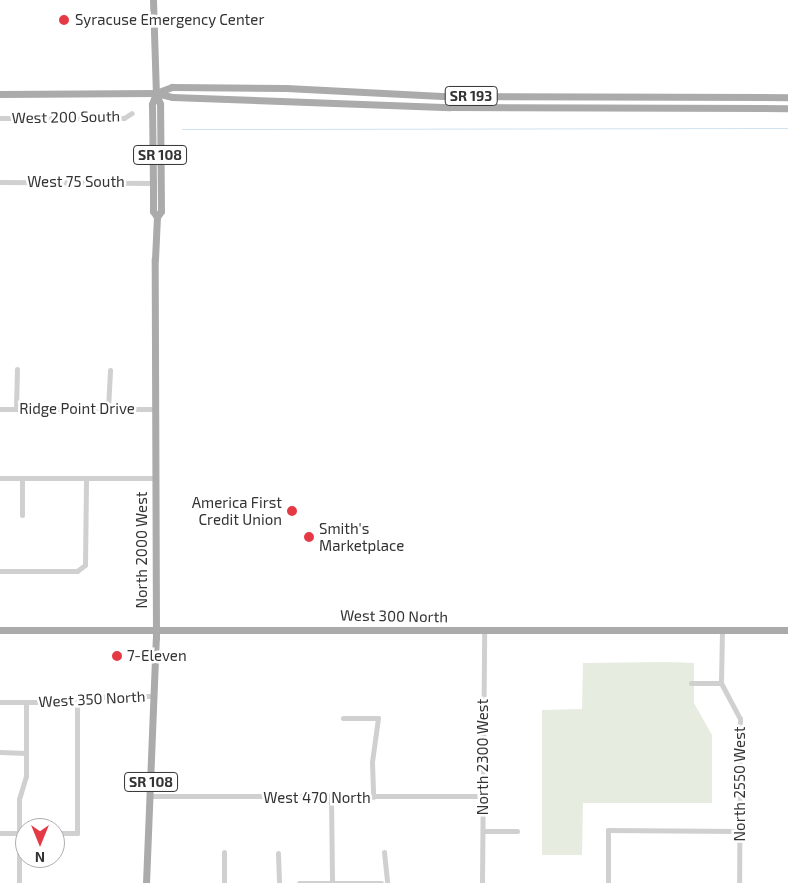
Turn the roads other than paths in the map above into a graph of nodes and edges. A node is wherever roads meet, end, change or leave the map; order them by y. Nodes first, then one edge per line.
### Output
1 (153, 0) edge
2 (156, 93) junction
3 (0, 94) edge
4 (788, 97) edge
5 (788, 108) edge
6 (132, 113) dead end
7 (0, 118) edge
8 (0, 182) edge
9 (153, 183) junction
10 (157, 217) junction
11 (17, 369) dead end
12 (110, 370) dead end
13 (0, 409) edge
14 (16, 409) junction
15 (155, 409) junction
16 (108, 410) junction
17 (0, 478) edge
18 (22, 478) junction
19 (86, 478) junction
20 (156, 478) junction
21 (22, 515) dead end
22 (0, 571) edge
23 (0, 630) edge
24 (155, 630) junction
25 (722, 630) junction
26 (788, 630) edge
27 (484, 631) junction
28 (691, 683) dead end
29 (721, 683) junction
30 (154, 696) junction
31 (0, 702) edge
32 (26, 702) junction
33 (77, 702) junction
34 (343, 718) dead end
35 (0, 752) edge
36 (26, 753) junction
37 (150, 796) junction
38 (483, 796) junction
39 (373, 797) junction
40 (331, 798) junction
41 (21, 818) edge
42 (483, 831) junction
43 (517, 831) dead end
44 (739, 832) junction
45 (0, 833) edge
46 (15, 833) edge
47 (65, 833) edge
48 (224, 852) dead end
49 (384, 852) dead end
50 (278, 853) dead end
51 (20, 868) edge
52 (19, 883) edge
53 (146, 883) edge
54 (224, 883) edge
55 (279, 883) edge
56 (299, 883) edge
57 (332, 883) edge
58 (381, 883) edge
59 (387, 883) edge
60 (482, 883) edge
61 (608, 883) edge
62 (739, 883) edge

1 - 2 main road, North 2000 West / SR 108
2 - 3 main road, SR 193
2 - 4 main road, SR 193
2 - 5 main road, SR 193
2 - 9 main road, North 2000 West / SR 108
2 - 10 main road, North 2000 West / SR 108
6 - 7 street, West 200 South
8 - 9 street, West 75 South
9 - 10 main road, North 2000 West / SR 108
10 - 15 main road, North 2000 West / SR 108
11 - 14 street
12 - 16 street
13 - 14 street, Ridge Point Drive
14 - 16 street, Ridge Point Drive
15 - 16 street, Ridge Point Drive
15 - 20 main road, North 2000 West / SR 108
17 - 18 street
18 - 19 street
18 - 21 street
19 - 20 street
19 - 22 street
20 - 24 main road, North 2000 West / SR 108
23 - 24 main road, West 300 North
24 - 27 main road, West 300 North
24 - 30 main road, North 2000 West / SR 108
25 - 26 main road, West 300 North
25 - 27 main road, West 300 North
25 - 29 street, North 2550 West
27 - 38 street, North 2300 West
28 - 29 street
29 - 44 street, North 2550 West
30 - 33 street, West 350 North
30 - 37 main road, North 2000 West / SR 108
31 - 32 street, West 350 North
32 - 33 street, West 350 North
32 - 36 street
33 - 47 street
34 - 39 street
35 - 36 street
36 - 41 street
37 - 40 street, West 470 North
37 - 53 main road, North 2000 West / SR 108
38 - 39 street, West 470 North
38 - 42 street, North 2300 West
39 - 40 street, West 470 North
40 - 57 street
42 - 43 street
42 - 60 street, North 2300 West
44 - 61 street
44 - 62 street, North 2550 West
45 - 46 street
48 - 54 street
49 - 59 street
50 - 55 street
51 - 52 street
56 - 57 street
57 - 58 street

